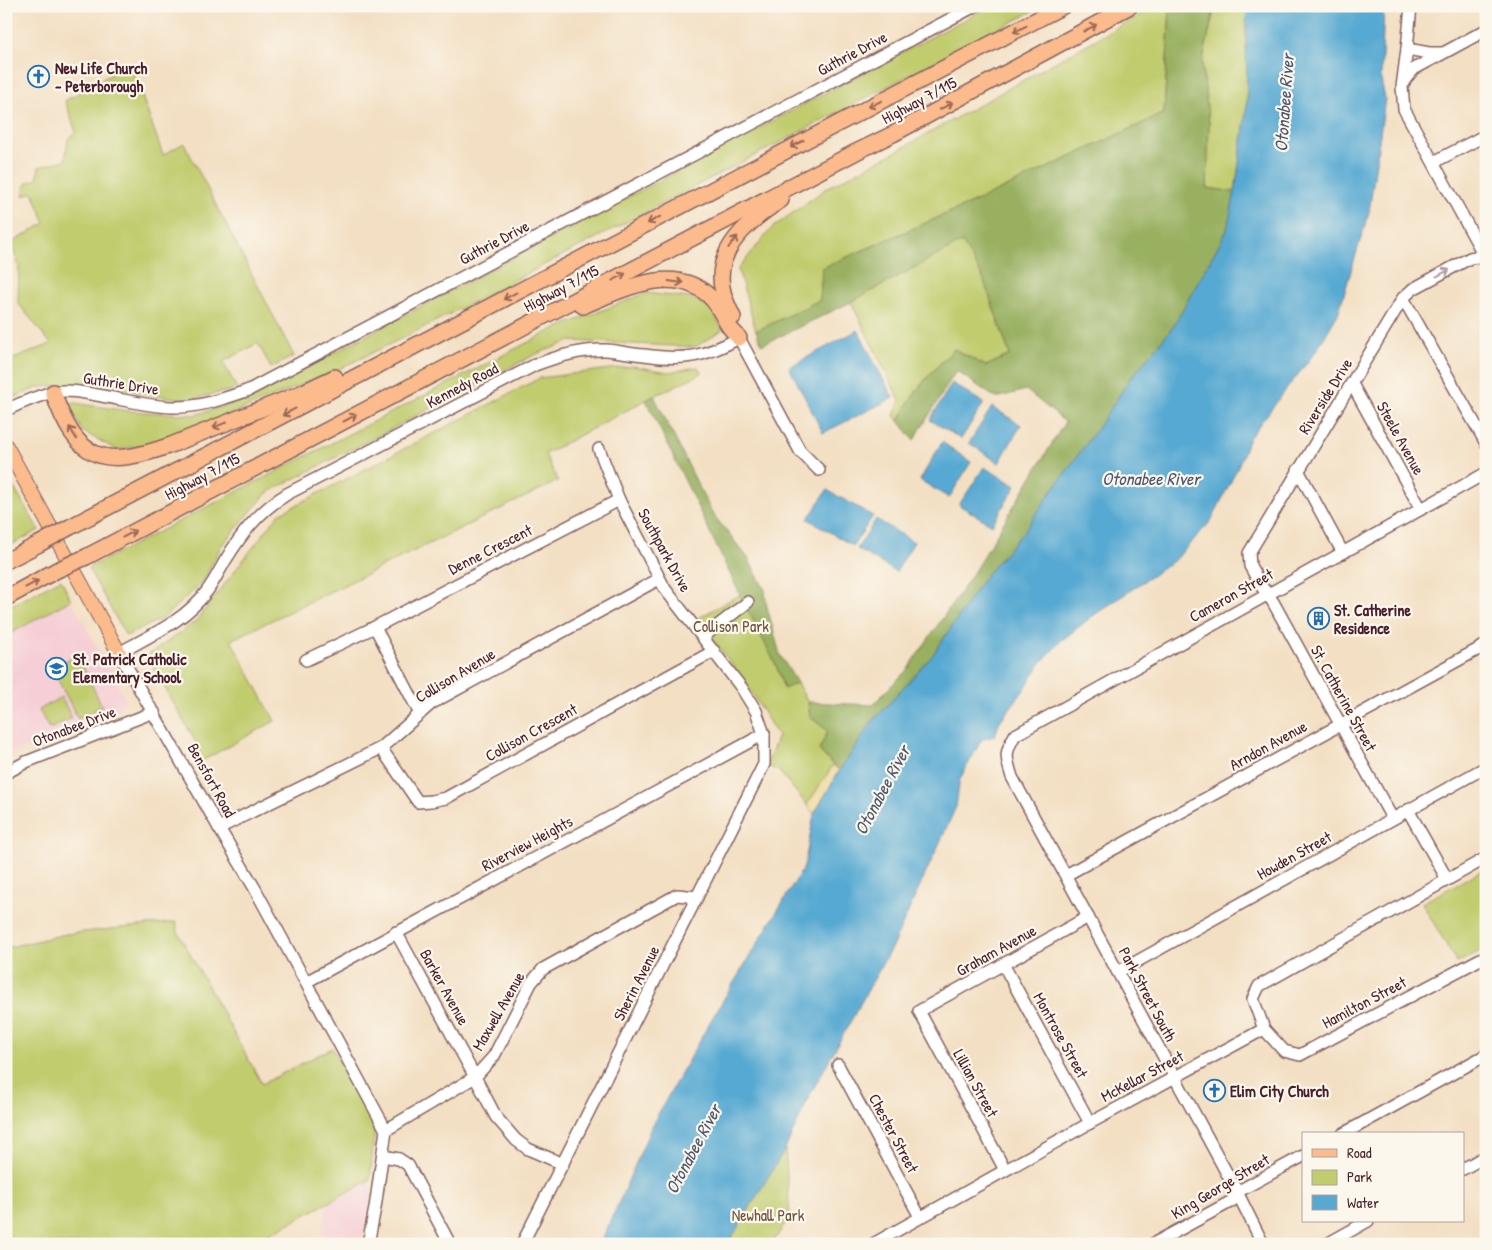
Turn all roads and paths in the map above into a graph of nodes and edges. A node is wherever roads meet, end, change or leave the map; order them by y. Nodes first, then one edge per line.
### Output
1 (975, 6) edge
2 (1063, 6) edge
3 (1130, 6) edge
4 (1411, 6) edge
5 (1486, 30) edge
6 (1407, 49) junction
7 (1442, 53) junction
8 (1402, 87) junction
9 (893, 134) junction
10 (1486, 135) edge
11 (1434, 162) junction
12 (1486, 260) edge
13 (1403, 298) junction
14 (739, 338) junction
15 (411, 348) junction
16 (452, 365) junction
17 (1352, 384) junction
18 (53, 392) junction
19 (6, 410) edge
20 (1486, 443) edge
21 (6, 446) edge
22 (599, 449) dead end
23 (819, 470) dead end
24 (1298, 470) junction
25 (1486, 473) edge
26 (619, 500) junction
27 (1421, 509) junction
28 (1344, 553) junction
29 (6, 561) edge
30 (659, 580) junction
31 (1268, 593) junction
32 (6, 598) edge
33 (748, 602) dead end
34 (375, 627) junction
35 (703, 637) junction
36 (1486, 645) edge
37 (714, 651) junction
38 (119, 653) junction
39 (306, 660) dead end
40 (154, 712) junction
41 (420, 714) junction
42 (1340, 724) junction
43 (764, 734) junction
44 (381, 748) junction
45 (1006, 758) joint
46 (1486, 767) edge
47 (6, 772) edge
48 (1408, 810) junction
49 (1392, 818) junction
50 (219, 828) junction
51 (1486, 858) edge
52 (1066, 875) junction
53 (1447, 879) junction
54 (697, 897) junction
55 (1088, 917) junction
56 (396, 932) junction
57 (1486, 956) edge
58 (1003, 964) junction
59 (1118, 972) junction
60 (306, 982) junction
61 (919, 1011) joint
62 (1264, 1028) junction
63 (1486, 1055) edge
64 (838, 1065) dead end
65 (475, 1077) junction
66 (1174, 1077) junction
67 (1090, 1123) junction
68 (386, 1130) junction
69 (1347, 1132) edge
70 (383, 1156) junction
71 (1486, 1156) edge
72 (1302, 1157) edge
73 (563, 1164) junction
74 (1464, 1168) edge
75 (1005, 1170) junction
76 (1237, 1192) junction
77 (920, 1217) junction
78 (1366, 1222) edge
79 (368, 1244) edge
80 (450, 1244) edge
81 (522, 1244) edge
82 (873, 1244) edge
83 (1153, 1244) edge
84 (1263, 1244) edge
85 (1328, 1244) edge

1 - 18 street, Guthrie Drive
2 -> 15 highway, Highway 7/115
9 -> 3 highway, Highway 7/115
4 - 6 street
5 - 7 street
6 - 7 street
6 - 8 street
7 - 8 street
8 - 11 street
14 -> 9 highway
16 -> 9 highway, Highway 7/115
10 - 11 street
11 - 12 street
13 -> 12 street, Riverside Drive
13 - 17 street, Riverside Drive
13 - 20 street
16 -> 14 highway
14 - 23 street
14 - 38 street, Kennedy Road
15 -> 18 highway
15 -> 29 highway, Highway 7/115, bridge
32 -> 16 highway, Highway 7/115, bridge
17 - 24 street, Riverside Drive
17 - 27 street, Steele Avenue
18 - 19 street, Guthrie Drive
21 - 38 main road, Bensfort Road
22 - 26 street, Southpark Drive
24 - 28 street
24 - 31 street, Riverside Drive
25 - 27 street, Cameron Street
26 - 30 street, Southpark Drive
26 - 34 street, Denne Crescent
27 - 28 street, Cameron Street
28 - 31 street, Cameron Street
30 - 35 street, Southpark Drive
30 - 41 street, Collison Avenue
31 - 42 street, St. Catherine Street
31 - 45 street, Cameron Street
33 - 35 street
34 - 39 street, Denne Crescent
34 - 41 street
35 - 37 street, Southpark Drive
36 - 42 street, Arndon Avenue
37 - 43 street, Southpark Drive
37 - 44 street, Collison Crescent
38 - 40 street, Bensfort Road
40 - 47 street, Otonabee Drive
40 - 50 street, Bensfort Road
41 - 44 street, Collison Avenue
42 - 49 street, St. Catherine Street
42 - 52 street, Arndon Avenue
43 - 54 street, Sherin Avenue
43 - 56 street, Riverview Heights
44 - 50 street, Collison Avenue
45 - 52 street, Park Street South
46 - 48 street, Howden Street
48 - 49 street, Howden Street
48 - 53 street
49 - 59 street, Howden Street
50 - 60 street, Bensfort Road
51 - 53 street
52 - 55 street, Park Street South
53 - 62 street
54 - 65 street, Maxwell Avenue
54 - 73 street, Sherin Avenue
55 - 58 street, Graham Avenue
55 - 59 street, Park Street South
56 - 60 street, Riverview Heights
56 - 65 street, Barker Avenue
57 - 62 street, Hamilton Street
58 - 61 street, Graham Avenue
58 - 67 street, Montrose Street
59 - 66 street, Park Street South
60 - 68 street, Bensfort Road
61 - 75 street, Lillian Street
62 - 66 street, McKellar Street
63 - 69 street
64 - 77 street, Chester Street
65 - 68 street, Maxwell Avenue
65 - 73 street, Barker Avenue
66 - 67 street, McKellar Street
66 - 76 street, Park Street South
67 - 75 street, McKellar Street
68 - 70 street
70 - 79 street
70 - 80 street
71 - 74 street
72 - 76 street, King George Street
73 - 81 street, Sherin Avenue
75 - 77 street, McKellar Street
76 - 83 street, King George Street
76 - 84 street, Park Street South
77 - 82 street, McKellar Street
78 - 85 street

